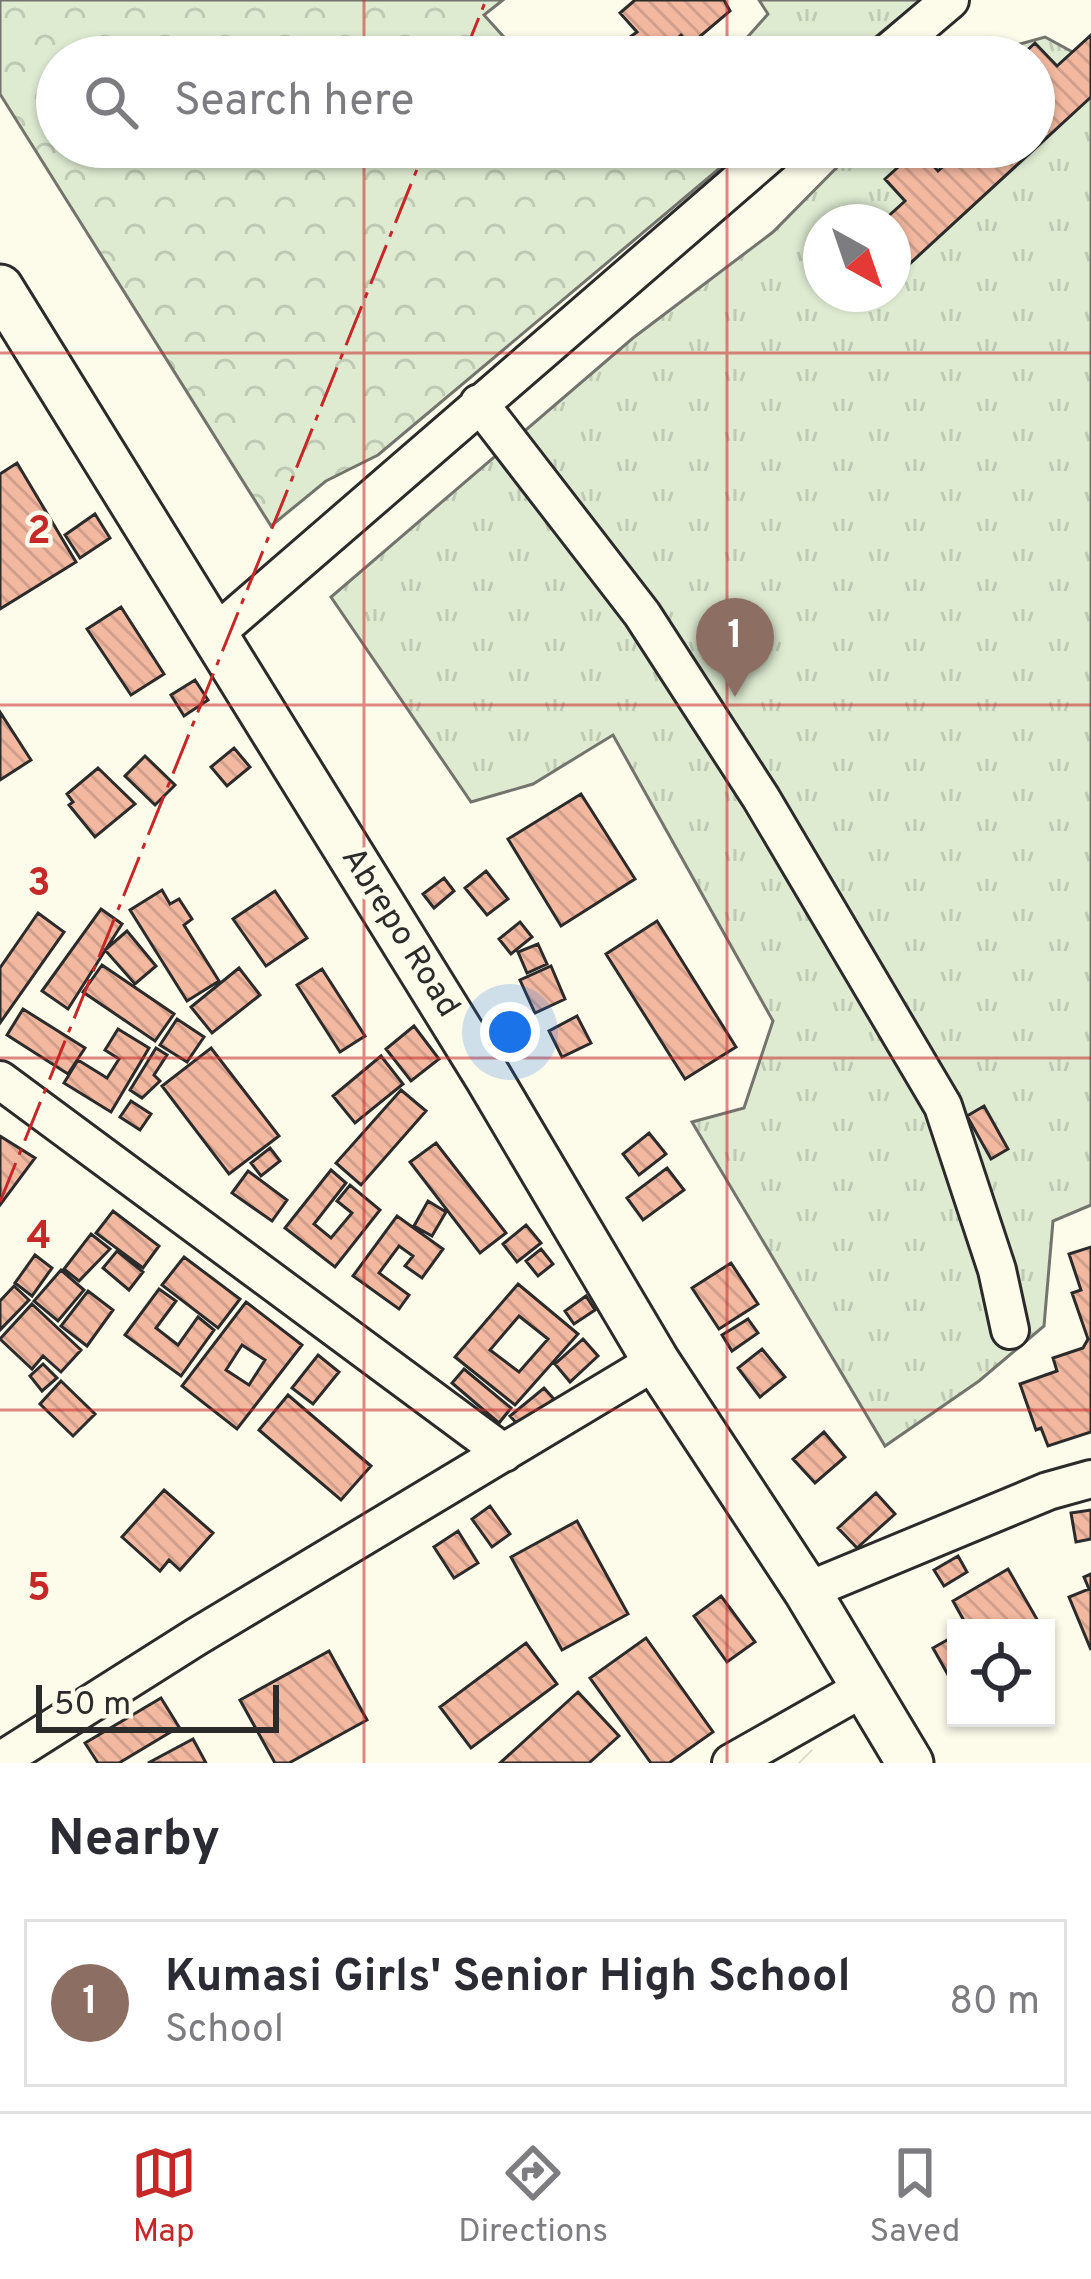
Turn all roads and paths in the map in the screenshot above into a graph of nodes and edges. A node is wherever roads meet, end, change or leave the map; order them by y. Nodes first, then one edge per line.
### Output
1 (950, 0) edge
2 (908, 36) edge
3 (753, 168) edge
4 (0, 289) edge
5 (478, 404) junction
6 (215, 634) junction
7 (0, 1080) edge
8 (1010, 1330) dead end
9 (656, 1361) junction
10 (504, 1453) junction
11 (1091, 1479) edge
12 (807, 1591) junction
13 (865, 1687) junction
14 (793, 1747) edge
15 (0, 1761) edge
16 (731, 1763) edge
17 (910, 1763) edge

1 - 2 street
3 - 5 street
4 - 6 main road, Abrepo Road
5 - 6 street
5 - 8 street
6 - 9 main road, Abrepo Road
7 - 10 street
9 - 10 street
9 - 12 main road, Abrepo Road
10 - 15 street
11 - 12 street
12 - 13 main road, Abrepo Road
13 - 14 street
13 - 17 main road, Abrepo Road
14 - 16 street

